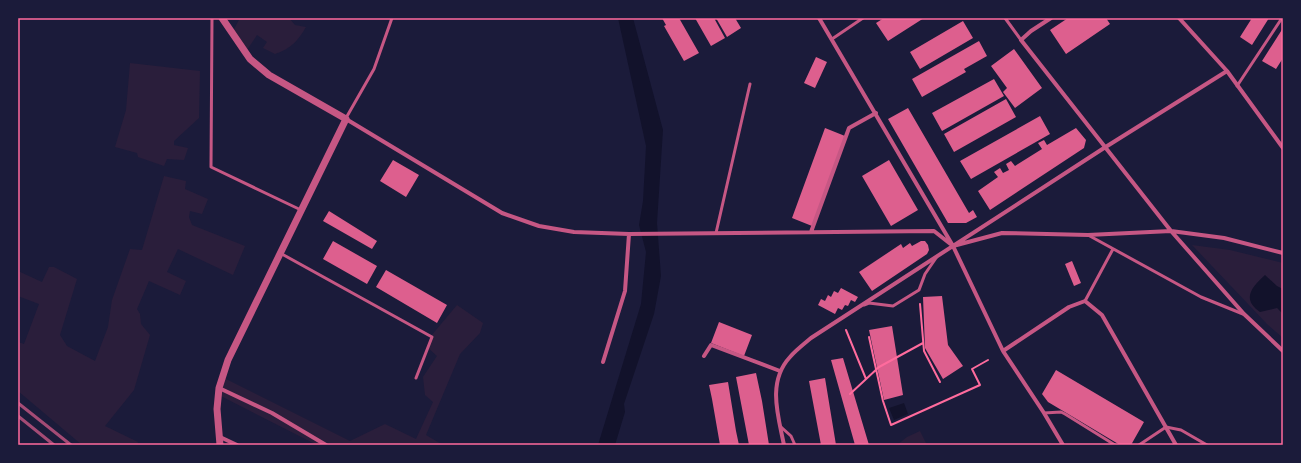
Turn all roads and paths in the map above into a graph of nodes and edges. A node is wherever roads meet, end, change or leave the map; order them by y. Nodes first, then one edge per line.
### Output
1 (212, 18) edge
2 (222, 18) edge
3 (392, 18) edge
4 (820, 18) edge
5 (863, 18) edge
6 (1005, 18) edge
7 (1051, 18) edge
8 (1179, 18) edge
9 (1282, 18) edge
10 (832, 39) junction
11 (1021, 40) junction
12 (1227, 71) junction
13 (750, 84) dead end
14 (1237, 86) junction
15 (876, 113) junction
16 (346, 119) junction
17 (1104, 148) junction
18 (1283, 148) edge
19 (301, 210) junction
20 (1171, 231) junction
21 (812, 232) junction
22 (716, 233) junction
23 (629, 234) junction
24 (1088, 235) junction
25 (953, 246) junction
26 (1113, 249) junction
27 (280, 253) junction
28 (1283, 253) edge
29 (938, 256) junction
30 (1085, 301) junction
31 (920, 304) dead end
32 (860, 306) junction
33 (1244, 314) junction
34 (846, 330) dead end
35 (869, 337) dead end
36 (923, 343) junction
37 (1003, 351) junction
38 (1283, 351) edge
39 (704, 356) dead end
40 (988, 360) dead end
41 (603, 362) dead end
42 (878, 368) junction
43 (780, 371) junction
44 (416, 378) dead end
45 (866, 379) junction
46 (940, 382) dead end
47 (219, 388) junction
48 (850, 394) dead end
49 (1044, 413) junction
50 (780, 427) junction
51 (1166, 427) junction
52 (220, 441) edge
53 (237, 445) edge
54 (326, 445) edge
55 (784, 445) edge
56 (795, 445) edge
57 (1062, 445) edge
58 (1115, 445) edge
59 (1139, 445) edge
60 (1176, 445) edge
61 (1207, 445) edge

1 - 19 lane
2 - 16 street
3 - 16 lane
4 - 10 street
5 - 10 lane
6 - 11 lane
7 - 11 street
8 - 12 street
9 - 14 lane
10 - 15 street
11 - 17 street
12 - 14 street
12 - 17 street
13 - 22 lane
14 - 18 street
15 - 21 street
15 - 25 street
16 - 19 street
16 - 23 street
17 - 20 street
17 - 25 street
19 - 27 street
20 - 24 street
20 - 28 street
20 - 33 street
21 - 22 street
21 - 25 street
22 - 23 street
23 - 41 street
24 - 25 street
24 - 26 lane
25 - 29 street
25 - 37 street
26 - 30 lane
26 - 33 lane
27 - 44 lane
27 - 47 street
29 - 32 street
29 - 32 lane
30 - 37 street
30 - 51 street
31 - 36 path
32 - 43 street
33 - 38 street
34 - 45 path
35 - 42 path
36 - 42 path
36 - 46 path
37 - 49 street
39 - 43 street
40 - 42 path
42 - 45 path
43 - 50 street
45 - 48 path
47 - 52 street
47 - 54 street
49 - 57 street
49 - 58 lane
50 - 55 street
50 - 56 lane
51 - 59 lane
51 - 60 street
51 - 61 lane
52 - 53 street

